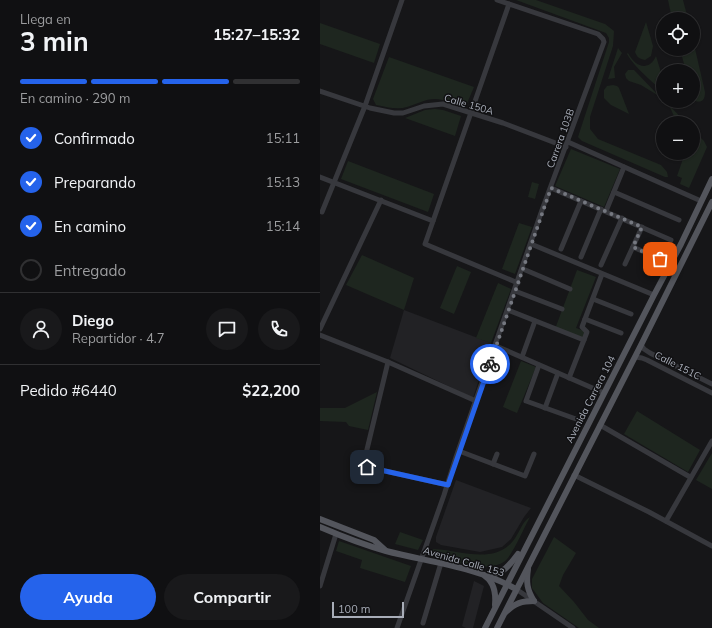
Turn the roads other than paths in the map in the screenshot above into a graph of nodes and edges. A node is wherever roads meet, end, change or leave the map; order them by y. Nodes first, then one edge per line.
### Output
1 (402, 0) edge
2 (497, 0) edge
3 (509, 4) junction
4 (320, 91) edge
5 (364, 106) junction
6 (471, 113) junction
7 (567, 144) junction
8 (624, 167) junction
9 (320, 177) edge
10 (712, 179) edge
11 (334, 182) junction
12 (551, 188) junction
13 (614, 192) junction
14 (381, 200) junction
15 (581, 201) junction
16 (701, 201) junction
17 (712, 202) edge
18 (603, 210) junction
19 (322, 212) dead end
20 (622, 218) junction
21 (679, 220) dead end
22 (433, 221) junction
23 (642, 227) junction
24 (671, 240) dead end
25 (531, 244) junction
26 (633, 247) junction
27 (560, 249) dead end
28 (581, 257) dead end
29 (660, 259) dead end
30 (625, 264) dead end
31 (601, 265) dead end
32 (523, 269) junction
33 (602, 274) junction
34 (518, 283) junction
35 (570, 289) dead end
36 (515, 291) junction
37 (654, 295) junction
38 (593, 299) junction
39 (508, 310) junction
40 (562, 310) dead end
41 (631, 314) dead end
42 (585, 319) junction
43 (535, 321) junction
44 (320, 329) edge
45 (621, 333) dead end
46 (320, 335) edge
47 (584, 340) junction
48 (641, 345) junction
49 (496, 346) junction
50 (522, 357) junction
51 (635, 358) junction
52 (388, 362) junction
53 (539, 365) junction
54 (558, 373) junction
55 (569, 378) junction
56 (712, 384) edge
57 (604, 393) junction
58 (712, 393) edge
59 (476, 401) junction
60 (545, 408) junction
61 (576, 419) dead end
62 (600, 425) junction
63 (712, 441) edge
64 (459, 451) junction
65 (497, 454) dead end
66 (534, 454) dead end
67 (492, 464) junction
68 (574, 475) junction
69 (690, 477) junction
70 (448, 485) junction
71 (320, 519) edge
72 (666, 521) junction
73 (320, 527) edge
74 (336, 534) junction
75 (527, 543) junction
76 (712, 546) edge
77 (386, 551) junction
78 (421, 559) junction
79 (531, 561) junction
80 (441, 563) junction
81 (484, 575) junction
82 (507, 583) junction
83 (320, 586) edge
84 (516, 588) junction
85 (534, 601) junction
86 (495, 608) junction
87 (502, 616) junction
88 (424, 623) dead end
89 (397, 628) edge
90 (485, 628) edge
91 (497, 628) edge
92 (573, 628) edge

1 - 5 street
2 - 3 street
3 - 6 street
3 - 7 street, Carrera 103B
4 - 5 street, Calle 150A
5 - 6 street, Calle 150A
5 - 11 street
6 - 7 street, Calle 150A
6 - 22 street
7 - 8 street, Calle 150A
7 - 12 street, Carrera 103B
8 - 13 street
8 - 16 street, Calle 150A
9 - 11 street
10 - 16 main road, Avenida Carrera 104
11 - 14 street
11 - 19 street
12 - 15 street
12 - 25 street, Carrera 103B
13 - 18 street
13 - 21 street
14 - 22 street
14 - 44 street
15 - 18 street
15 - 27 street
16 - 37 main road, Avenida Carrera 104
17 - 48 main road, Avenida Carrera 104
18 - 20 street
18 - 28 street
20 - 23 street
20 - 31 street
22 - 34 street
23 - 24 street
23 - 26 street
25 - 32 street, Carrera 103B
25 - 33 street
26 - 29 street
26 - 30 street
32 - 34 street, Carrera 103B
32 - 35 street
33 - 37 street
33 - 38 street
34 - 36 street, Carrera 103B
36 - 39 street, Carrera 103B
36 - 40 street
37 - 57 main road, Avenida Carrera 104
38 - 41 street
38 - 42 street
39 - 43 street
39 - 49 street, Carrera 103B
42 - 45 street
42 - 47 street
43 - 47 street
43 - 50 street
46 - 52 street
47 - 55 street
48 - 51 main road, Avenida Carrera 104
48 - 56 street, Calle 151C
49 - 50 street
49 - 59 street, Carrera 103B
50 - 53 street
51 - 58 street, Calle 151C
51 - 62 main road, Avenida Carrera 104
52 - 59 street
52 - 70 street
53 - 54 street
53 - 60 street
54 - 55 street
54 - 60 street
55 - 57 street
57 - 75 main road, Avenida Carrera 104
59 - 64 street, Carrera 103B
60 - 61 street
62 - 68 main road, Avenida Carrera 104
62 - 69 street
63 - 69 street
64 - 67 street
64 - 70 street, Carrera 103B
65 - 67 street
66 - 67 street
68 - 72 street
68 - 79 main road, Avenida Carrera 104
69 - 72 street
70 - 78 street, Carrera 103B
71 - 77 main road, Avenida Calle 153
72 - 76 street
73 - 74 main road, Avenida Calle 153
74 - 77 main road, Avenida Calle 153
74 - 83 street
75 - 81 main road
75 - 82 main road, Avenida Carrera 104
77 - 78 main road, Avenida Calle 153
78 - 80 main road, Avenida Calle 153
78 - 89 street, Carrera 103B
79 - 84 main road, Avenida Carrera 104
79 - 85 main road
80 - 81 main road, Avenida Calle 153
80 - 88 street
81 - 82 main road, Avenida Calle 153
81 - 86 main road
82 - 84 main road, Avenida Calle 153
82 - 86 main road, Avenida Carrera 104
84 - 85 street, Avenida Calle 153
84 - 87 main road, Avenida Carrera 104
85 - 87 main road
85 - 92 street, Avenida Calle 153
86 - 90 main road, Avenida Carrera 104
87 - 91 main road, Avenida Carrera 104

